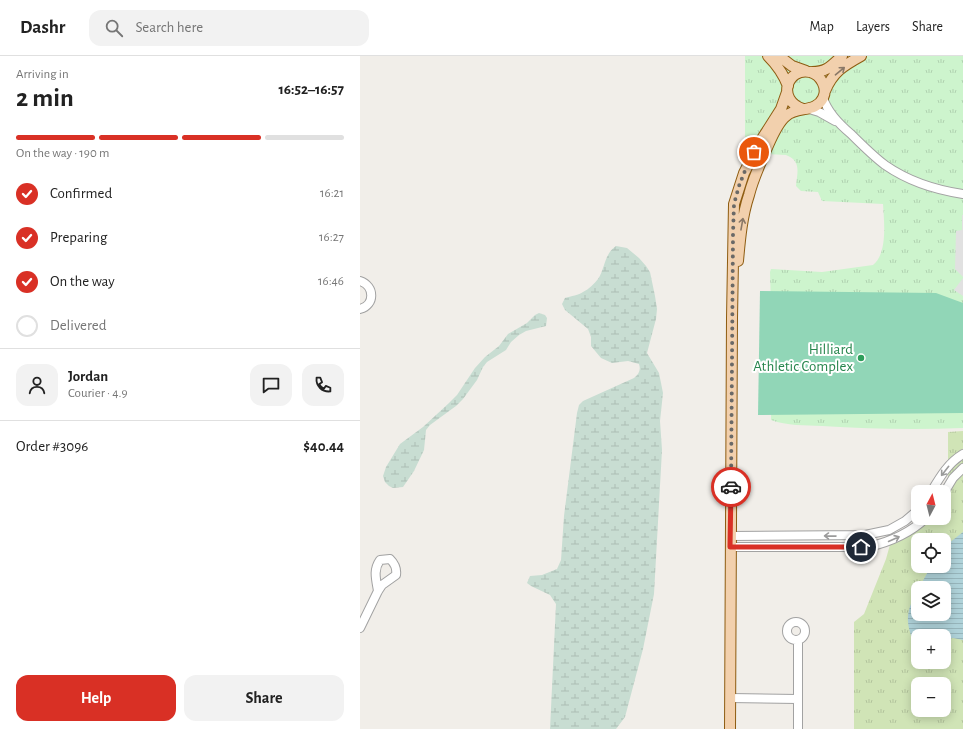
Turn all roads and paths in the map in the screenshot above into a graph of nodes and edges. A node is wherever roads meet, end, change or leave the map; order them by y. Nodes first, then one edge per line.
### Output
1 (768, 56) edge
2 (779, 56) edge
3 (842, 56) edge
4 (861, 56) edge
5 (809, 72) junction
6 (787, 89) junction
7 (824, 94) junction
8 (806, 109) junction
9 (839, 123) junction
10 (963, 194) edge
11 (360, 281) edge
12 (360, 309) edge
13 (732, 318) junction
14 (963, 454) edge
15 (963, 468) edge
16 (936, 485) edge
17 (949, 485) edge
18 (911, 515) edge
19 (917, 525) edge
20 (730, 536) junction
21 (730, 547) junction
22 (378, 591) dead end
23 (360, 628) edge
24 (798, 640) dead end
25 (730, 698) junction
26 (798, 699) junction
27 (730, 729) edge
28 (798, 729) edge

1 - 6 main road
2 - 5 main road
3 - 5 main road
7 -> 4 main road
5 - 6 main road
5 - 7 main road
6 - 8 main road
6 - 13 main road
7 - 8 main road
7 - 9 street
8 - 9 street
13 -> 8 main road
9 - 10 street
11 - 12 street
13 - 20 main road
14 -> 16 street
15 - 17 street
18 -> 20 street
21 -> 19 street
20 - 21 main road
21 - 25 main road
22 - 23 street
24 - 26 street
25 - 26 street
25 - 27 main road
26 - 28 street

